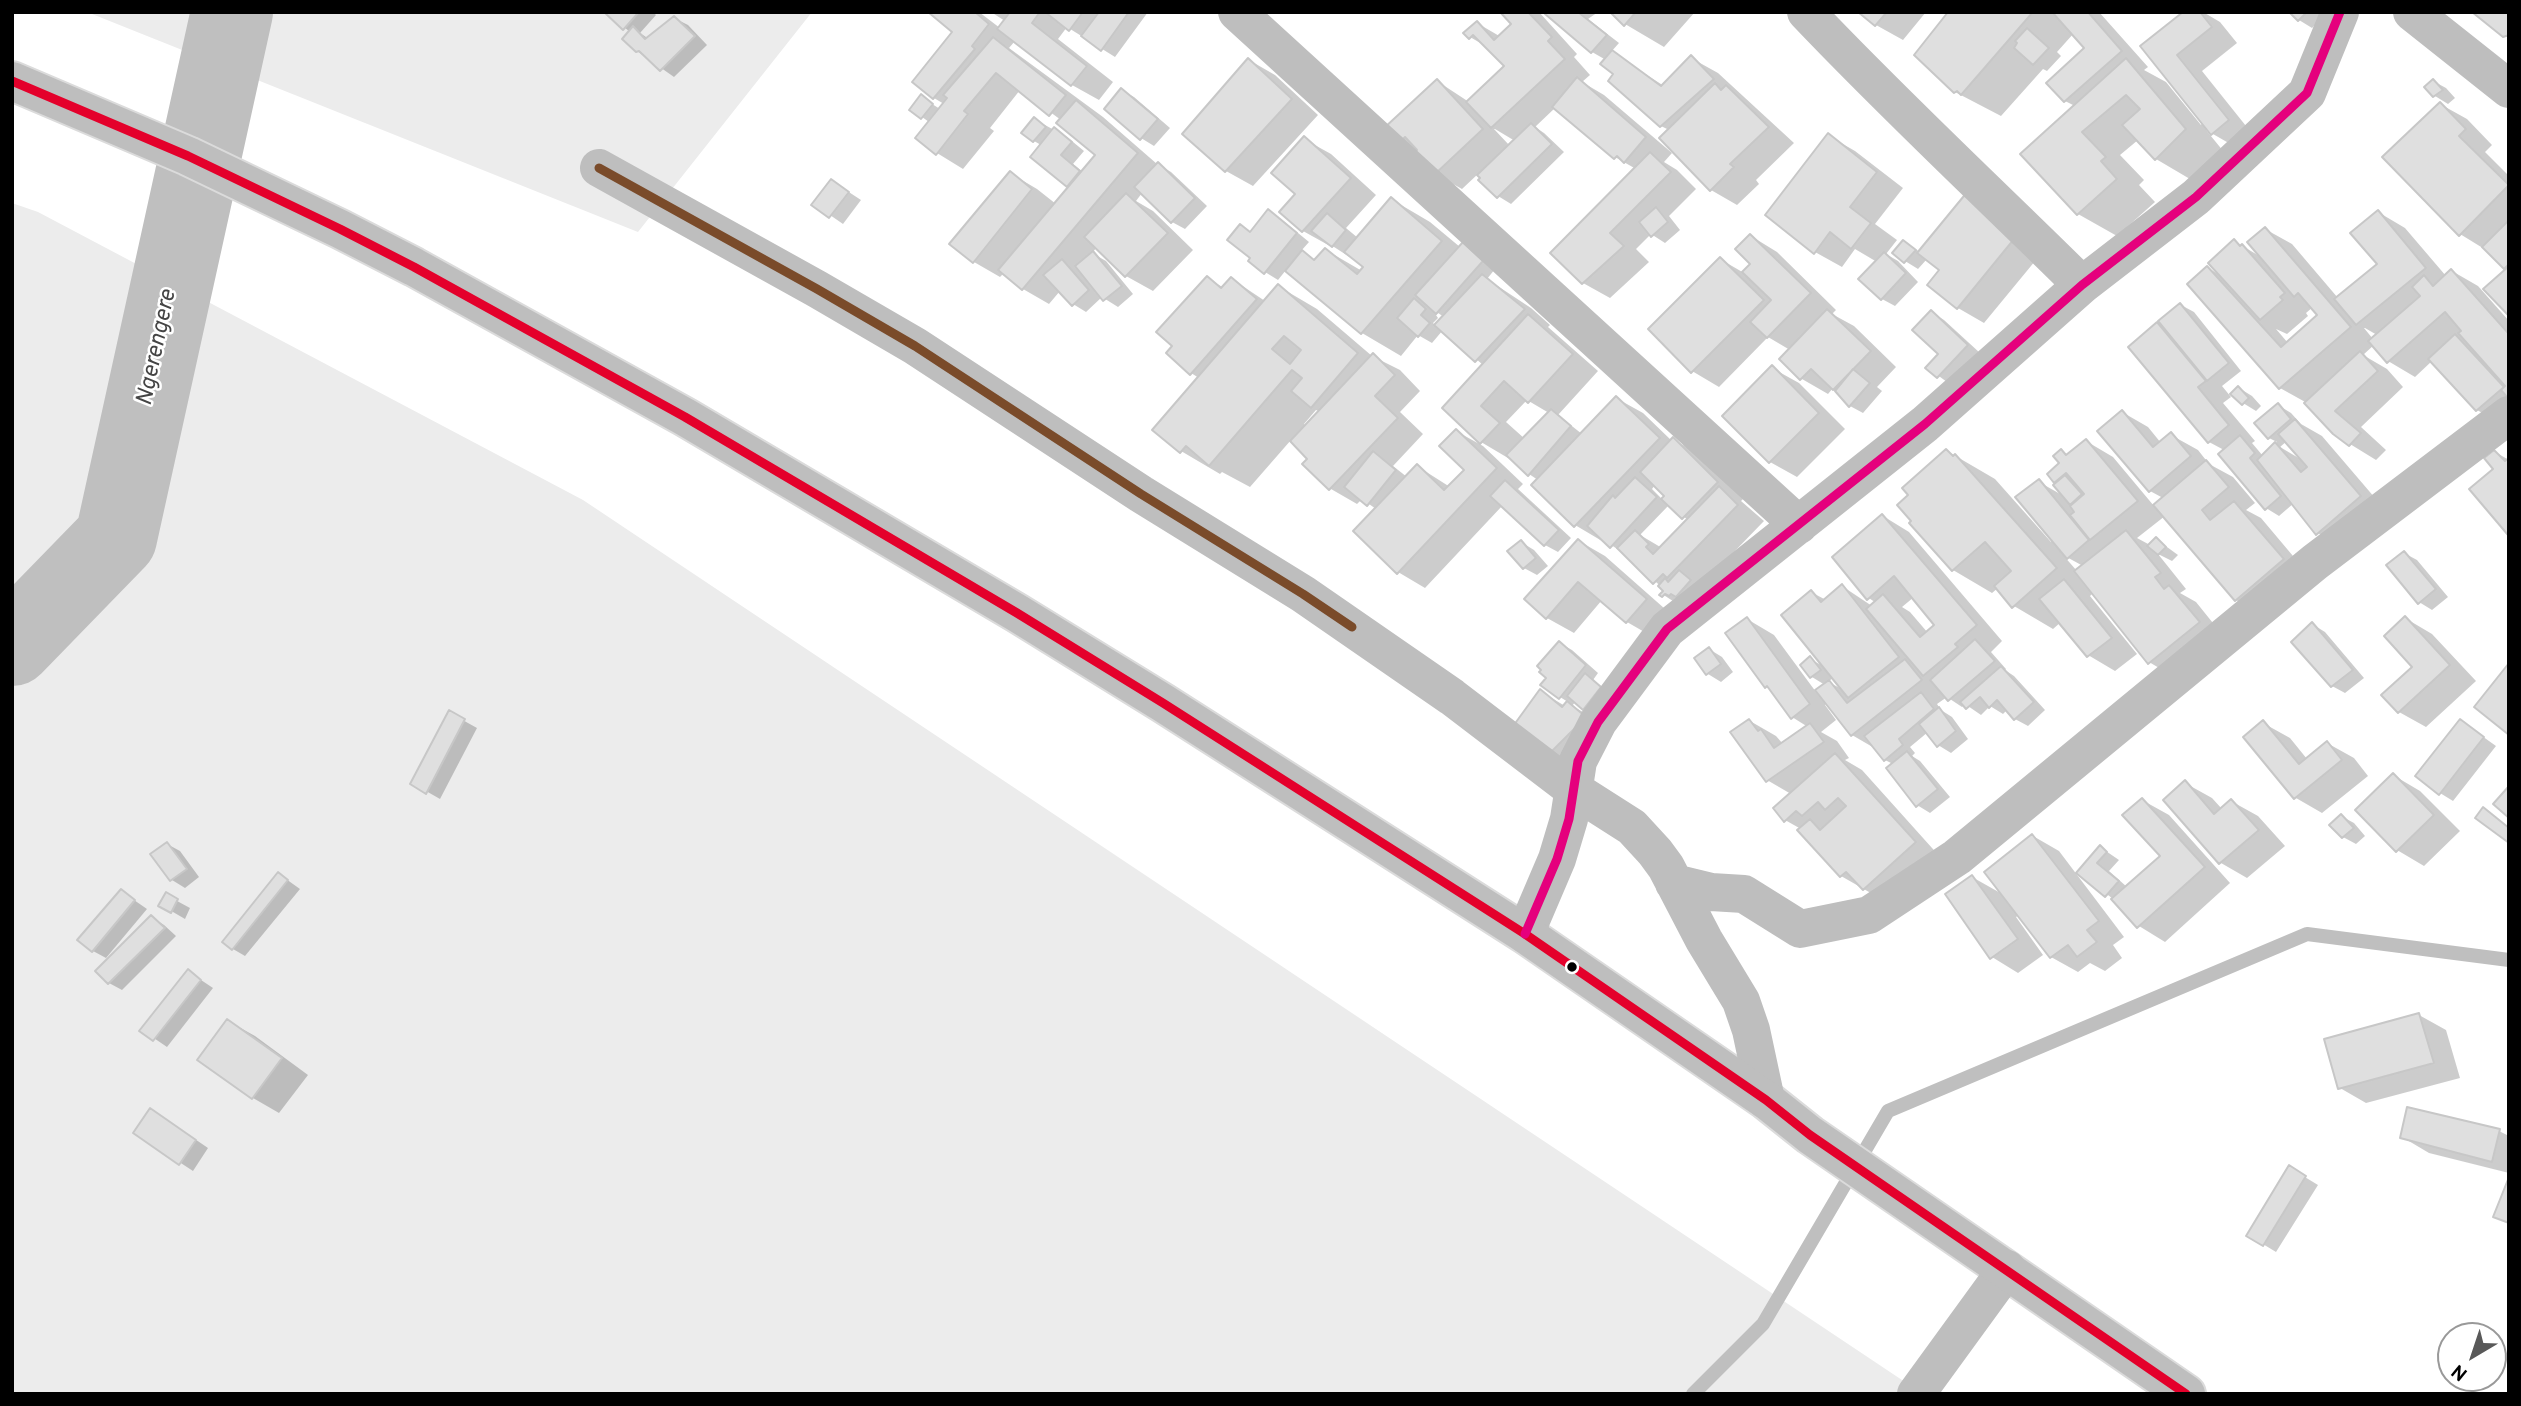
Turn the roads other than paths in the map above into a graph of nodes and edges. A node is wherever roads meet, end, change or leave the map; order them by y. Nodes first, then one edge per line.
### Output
1 (1237, 12) edge
2 (1806, 12) edge
3 (2340, 12) edge
4 (2412, 12) edge
5 (12, 81) edge
6 (2509, 89) edge
7 (599, 168) dead end
8 (2082, 285) junction
9 (2509, 415) edge
10 (1798, 524) junction
11 (1574, 790) junction
12 (1674, 883) junction
13 (1525, 934) junction
14 (1766, 1100) junction
15 (2007, 1269) junction
16 (1916, 1394) edge
17 (2186, 1394) edge

1 - 10 main road
2 - 8 main road
3 - 8 main road
4 - 6 main road
5 - 13 main road
7 - 11 main road
8 - 10 main road
9 - 12 main road
10 - 11 main road
11 - 12 main road
11 - 13 main road
12 - 14 main road
13 - 14 main road
14 - 15 main road
15 - 16 main road
15 - 17 main road

